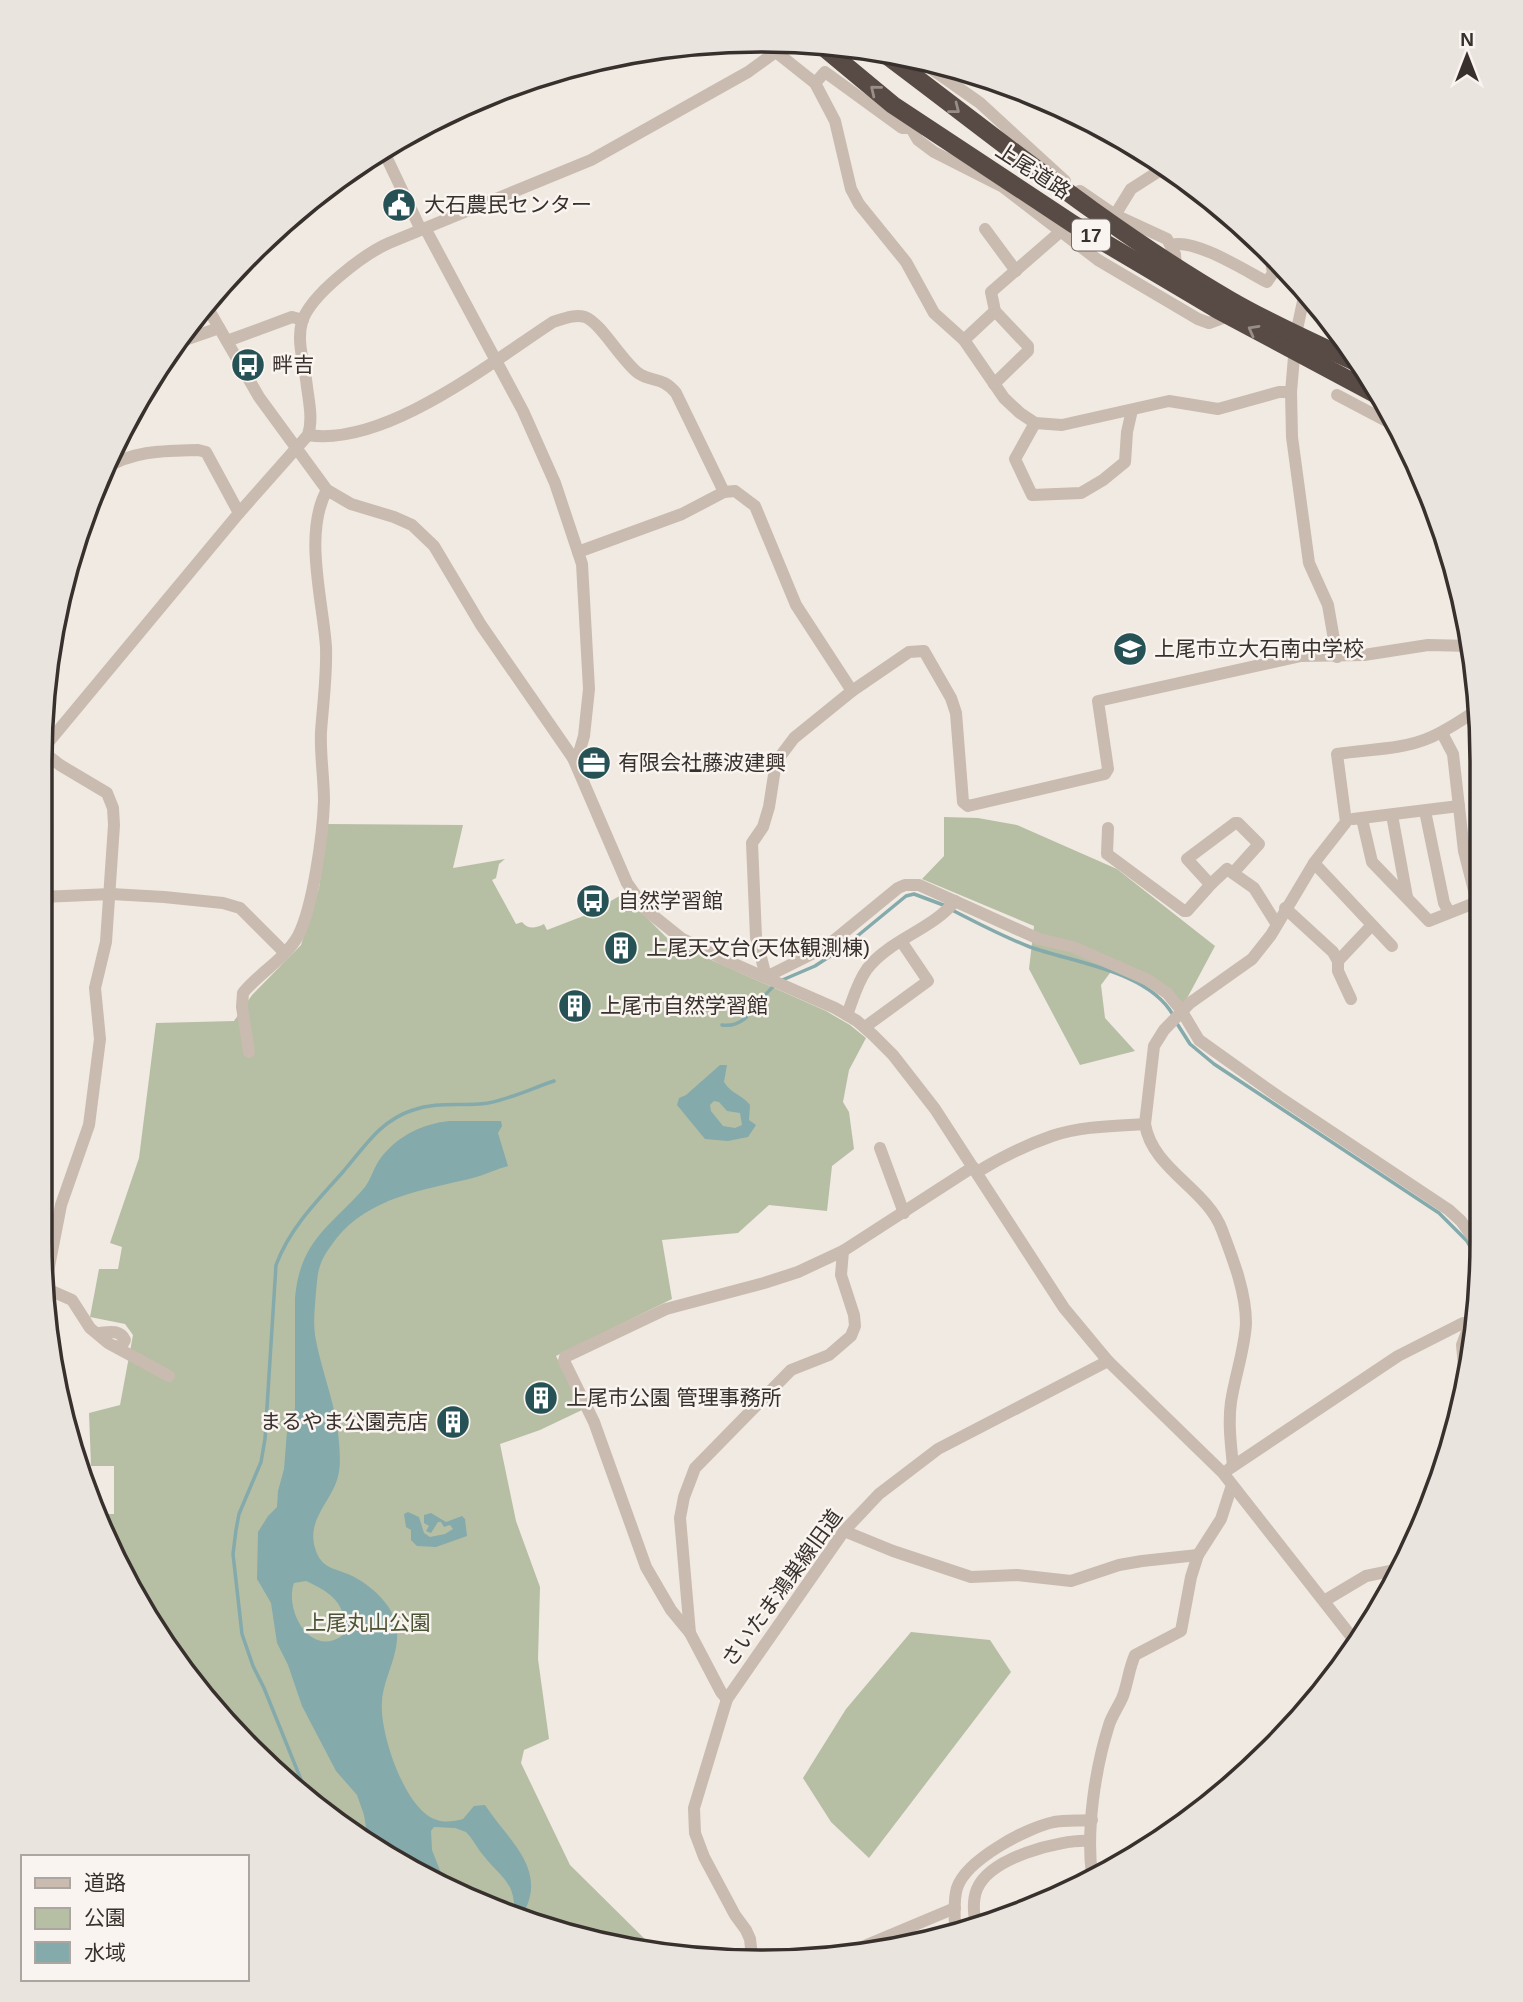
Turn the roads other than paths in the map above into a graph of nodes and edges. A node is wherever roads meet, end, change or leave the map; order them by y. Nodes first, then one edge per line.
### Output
1 (776, 52) edge
2 (777, 53) edge
3 (835, 57) edge
4 (900, 66) edge
5 (942, 76) edge
6 (815, 83) junction
7 (911, 123) junction
8 (388, 159) edge
9 (1156, 173) edge
10 (1115, 215) junction
11 (423, 229) junction
12 (985, 229) dead end
13 (1060, 232) junction
14 (1172, 245) junction
15 (1177, 266) junction
16 (1273, 270) edge
17 (1016, 271) junction
18 (1303, 303) edge
19 (995, 311) junction
20 (211, 315) edge
21 (1228, 316) junction
22 (303, 320) junction
23 (219, 328) junction
24 (1296, 334) junction
25 (194, 337) edge
26 (964, 340) junction
27 (227, 341) junction
28 (1294, 353) junction
29 (1342, 356) edge
30 (494, 360) junction
31 (994, 384) junction
32 (1364, 388) edge
33 (1291, 392) junction
34 (1337, 396) dead end
35 (1132, 410) junction
36 (1382, 419) edge
37 (1035, 423) junction
38 (307, 435) junction
39 (296, 446) junction
40 (121, 459) edge
41 (327, 490) junction
42 (724, 492) junction
43 (239, 513) junction
44 (578, 552) junction
45 (1460, 646) edge
46 (1337, 657) junction
47 (852, 691) junction
48 (1469, 715) edge
49 (1442, 733) junction
50 (53, 737) edge
51 (52, 758) edge
52 (573, 758) junction
53 (1459, 806) junction
54 (1425, 811) junction
55 (1392, 815) junction
56 (1362, 819) junction
57 (1346, 821) junction
58 (1108, 828) dead end
59 (1314, 863) junction
60 (1233, 873) junction
61 (1470, 875) edge
62 (1212, 883) junction
63 (111, 894) junction
64 (52, 897) edge
65 (1407, 897) junction
66 (955, 901) junction
67 (1470, 904) edge
68 (1285, 908) junction
69 (1449, 912) junction
70 (1276, 923) junction
71 (1372, 925) junction
72 (901, 941) junction
73 (1392, 946) dead end
74 (284, 952) junction
75 (1338, 961) junction
76 (766, 977) junction
77 (1351, 999) dead end
78 (1181, 1010) junction
79 (848, 1015) junction
80 (864, 1027) junction
81 (249, 1052) dead end
82 (1145, 1124) junction
83 (880, 1147) dead end
84 (975, 1170) junction
85 (904, 1213) junction
86 (1470, 1235) edge
87 (52, 1249) edge
88 (843, 1251) junction
89 (55, 1292) edge
90 (1465, 1323) edge
91 (1108, 1361) junction
92 (169, 1376) dead end
93 (1228, 1470) junction
94 (1232, 1485) junction
95 (844, 1531) junction
96 (1198, 1555) junction
97 (1388, 1571) edge
98 (1324, 1601) junction
99 (690, 1633) junction
100 (1350, 1635) edge
101 (727, 1699) junction
102 (1092, 1820) junction
103 (1090, 1841) junction
104 (1092, 1868) edge
105 (955, 1908) junction
106 (974, 1916) edge
107 (956, 1922) edge
108 (882, 1939) edge
109 (751, 1950) edge

1 - 11 street
2 - 6 street
7 -> 3 highway, 上尾道路 / 17
4 -> 15 highway, 上尾道路 / 17
5 - 10 street
6 - 7 street
6 - 26 street
7 - 13 street
7 - 21 highway, 上尾道路 / 17
8 - 11 street
9 - 10 street
10 - 14 street
11 - 22 street
11 - 30 street
12 - 17 street
13 - 17 street
13 - 21 street
14 - 15 street
14 - 16 street
15 - 24 highway, 上尾道路 / 17
17 - 19 street
18 - 24 street
19 - 26 street
19 - 31 street
20 - 23 street
28 -> 21 highway, 上尾道路 / 17
22 - 27 street
22 - 38 street
23 - 25 street
23 - 27 street
24 - 28 street
24 - 29 highway, 上尾道路 / 17
26 - 31 street
27 - 39 street
28 - 32 highway, 上尾道路 / 17
28 - 33 street
30 - 38 street
30 - 42 street
30 - 44 street
31 - 37 street
33 - 35 street
33 - 46 street
34 - 36 street
35 - 37 street
35 - 37 street
38 - 39 street
39 - 41 street
39 - 43 street
40 - 43 street
41 - 52 street
41 - 74 street
42 - 44 street
42 - 47 street
43 - 50 street
44 - 52 street
45 - 46 street
46 - 47 street
47 - 76 street
48 - 49 street
49 - 53 street
49 - 57 street
51 - 63 street
52 - 76 street
53 - 54 street
53 - 61 street
54 - 55 street
54 - 69 street
55 - 56 street
55 - 65 street
56 - 57 street
56 - 65 street
57 - 59 street
58 - 62 street
59 - 68 street
59 - 71 street
60 - 62 street
60 - 62 street
60 - 70 street
63 - 64 street
63 - 74 street
63 - 87 street
65 - 69 street
66 - 72 street
66 - 76 street
66 - 78 street
67 - 69 street
68 - 70 street
68 - 75 street
70 - 78 street
71 - 73 street
71 - 75 street
72 - 79 street
72 - 80 street
74 - 81 street
75 - 77 street
76 - 79 street
78 - 82 street
78 - 86 street
79 - 80 street
80 - 84 street
82 - 84 street
82 - 93 street
83 - 85 street
84 - 85 street
84 - 91 street
85 - 88 street
88 - 99 street
88 - 99 street
89 - 92 street
90 - 93 street
91 - 93 street
91 - 95 street, さいたま鴻巣線旧道
93 - 94 street
94 - 96 street
94 - 98 street
95 - 96 street
95 - 101 street, さいたま鴻巣線旧道
96 - 102 street
97 - 98 street
98 - 100 street
99 - 101 street
101 - 109 street, さいたま鴻巣線旧道
102 - 103 street
102 - 105 street
103 - 104 street
103 - 106 street
105 - 107 street
105 - 108 street

